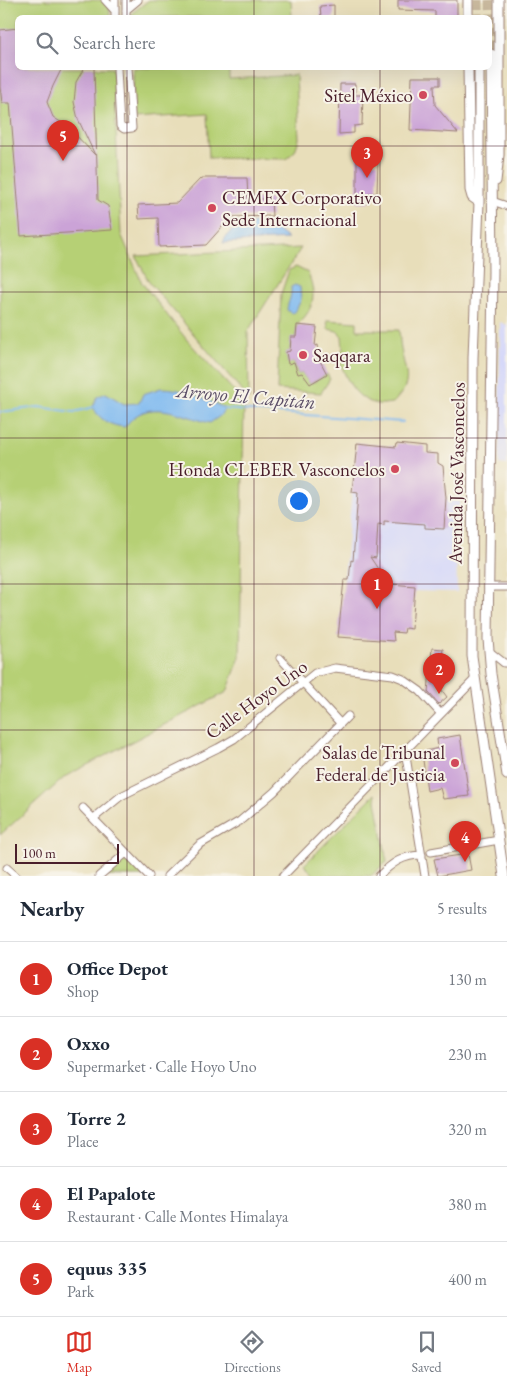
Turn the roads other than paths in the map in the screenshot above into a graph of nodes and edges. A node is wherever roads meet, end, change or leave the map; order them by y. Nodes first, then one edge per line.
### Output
1 (105, 0) edge
2 (115, 0) edge
3 (126, 0) edge
4 (138, 0) edge
5 (468, 0) edge
6 (499, 0) edge
7 (115, 14) edge
8 (126, 14) edge
9 (468, 15) edge
10 (117, 70) edge
11 (128, 70) edge
12 (468, 70) edge
13 (479, 70) edge
14 (491, 70) edge
15 (128, 77) junction
16 (118, 78) junction
17 (492, 201) junction
18 (479, 202) junction
19 (507, 206) edge
20 (488, 587) junction
21 (507, 587) edge
22 (489, 651) junction
23 (280, 658) dead end
24 (506, 663) edge
25 (491, 674) junction
26 (475, 679) junction
27 (303, 682) junction
28 (440, 713) junction
29 (348, 716) dead end
30 (340, 723) junction
31 (405, 750) junction
32 (507, 775) edge
33 (83, 808) dead end
34 (94, 818) junction
35 (499, 840) junction
36 (431, 852) dead end
37 (126, 853) junction
38 (422, 855) junction
39 (7, 868) dead end
40 (16, 876) edge
41 (99, 876) edge
42 (149, 876) edge
43 (167, 876) edge
44 (284, 876) edge
45 (379, 876) edge
46 (425, 876) edge
47 (504, 876) edge

1 - 7 street
2 - 7 street
3 - 8 street
4 - 8 street
5 - 9 main road
6 - 17 main road
10 - 16 street
11 - 15 street
12 - 18 main road
13 - 18 main road, Avenida José Vasconcelos
14 - 17 main road, Avenida José Vasconcelos
15 - 16 street
15 - 16 street
17 - 19 street
17 - 20 main road, Avenida José Vasconcelos
18 - 26 main road, Avenida José Vasconcelos
20 - 21 street
20 - 22 main road, Avenida José Vasconcelos
22 - 24 street
22 - 25 main road, Avenida José Vasconcelos
23 - 27 street
24 - 25 street
25 - 32 main road, Avenida José Vasconcelos
26 - 28 street
26 - 35 main road, Avenida José Vasconcelos
27 - 28 street, Calle Hoyo Uno
27 - 30 street
27 - 34 street, Calle Hoyo Uno
28 - 31 street
29 - 30 street
30 - 43 street
31 - 38 street
31 - 44 street
33 - 34 street
34 - 37 street
35 - 36 street
35 - 47 main road, Avenida José Vasconcelos
37 - 41 street
37 - 42 street
38 - 45 street
38 - 46 street
39 - 40 street

